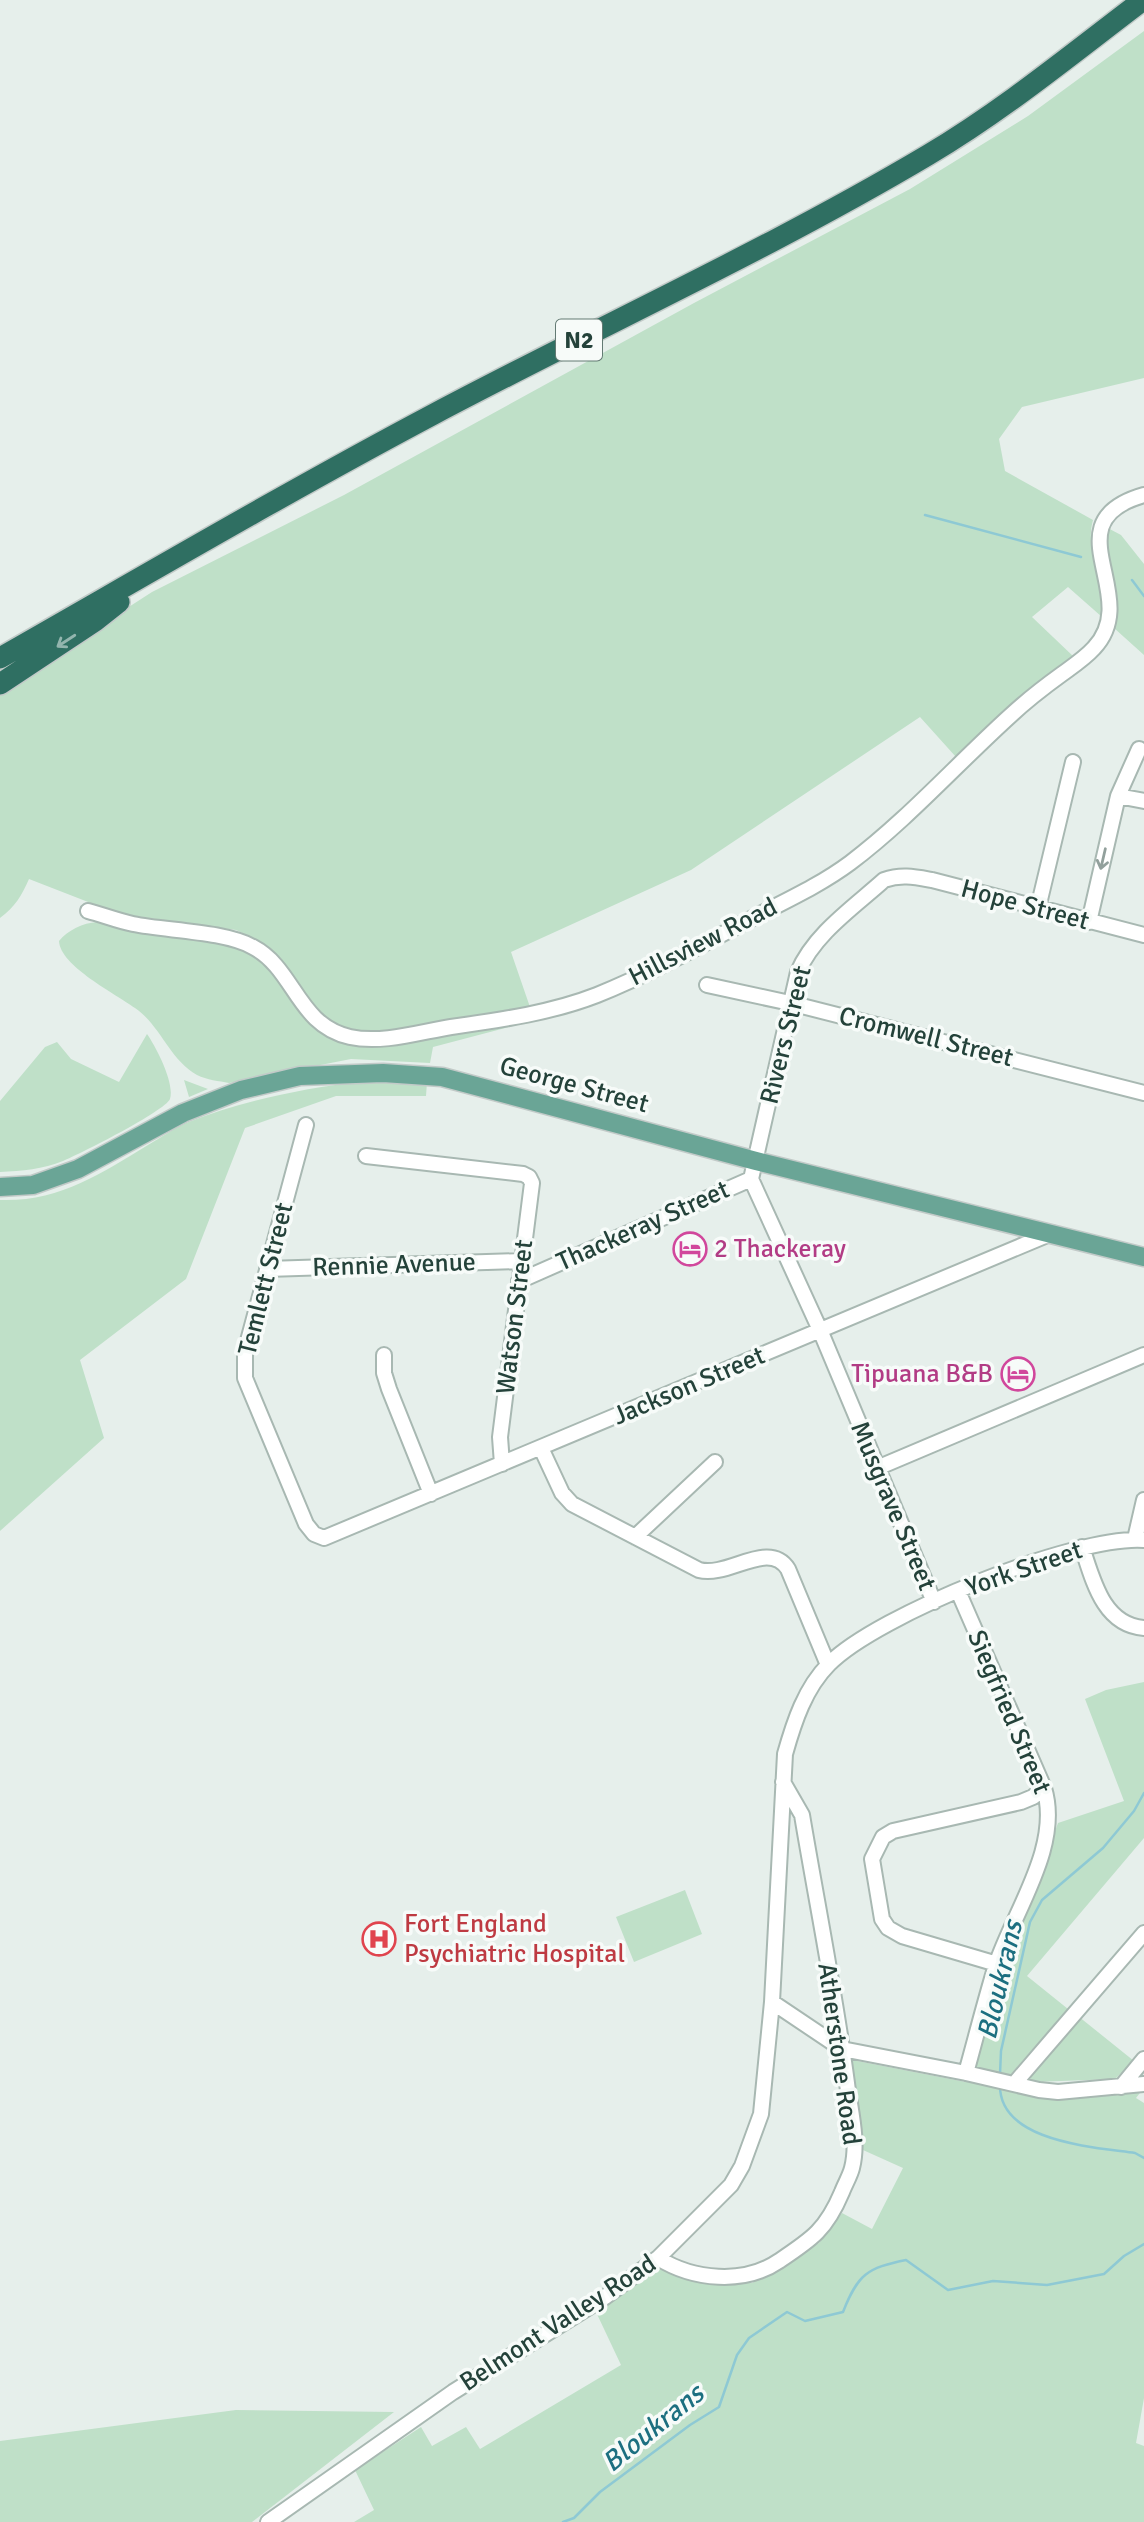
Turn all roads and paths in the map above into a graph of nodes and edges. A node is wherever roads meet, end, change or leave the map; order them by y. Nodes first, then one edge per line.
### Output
1 (1143, 0) edge
2 (1144, 495) edge
3 (158, 569) junction
4 (0, 656) edge
5 (0, 684) edge
6 (1139, 749) dead end
7 (1073, 762) dead end
8 (1118, 796) junction
9 (1144, 801) edge
10 (907, 876) joint
11 (1038, 908) junction
12 (88, 911) dead end
13 (1089, 922) junction
14 (1144, 935) edge
15 (707, 985) dead end
16 (790, 1003) junction
17 (1144, 1093) edge
18 (306, 1125) dead end
19 (366, 1156) dead end
20 (756, 1161) junction
21 (751, 1179) junction
22 (0, 1188) edge
23 (1052, 1233) junction
24 (1144, 1257) edge
25 (521, 1261) junction
26 (267, 1269) junction
27 (519, 1280) junction
28 (820, 1331) junction
29 (384, 1355) dead end
30 (1144, 1355) edge
31 (541, 1448) junction
32 (715, 1462) dead end
33 (502, 1464) junction
34 (877, 1468) junction
35 (431, 1494) junction
36 (1144, 1500) edge
37 (635, 1537) junction
38 (324, 1538) joint
39 (1140, 1539) edge
40 (1082, 1547) junction
41 (958, 1591) junction
42 (934, 1602) junction
43 (1144, 1628) edge
44 (828, 1665) junction
45 (809, 1689) joint
46 (783, 1782) junction
47 (1044, 1788) junction
48 (1144, 1933) edge
49 (997, 1964) junction
50 (772, 2002) junction
51 (842, 2049) junction
52 (1144, 2059) edge
53 (966, 2073) junction
54 (1006, 2082) junction
55 (1144, 2084) edge
56 (1121, 2087) junction
57 (658, 2258) junction
58 (268, 2522) edge

1 - 3 highway, N2
2 - 12 street, Hillsview Road
3 - 4 highway, N2
3 -> 5 highway
6 - 8 street
7 - 11 street
8 - 9 street
8 -> 13 street
10 - 11 street, Hope Street
10 - 16 street, Rivers Street
11 - 13 street, Hope Street
13 - 14 street, Hope Street
15 - 16 street, Cromwell Street
16 - 17 street, Cromwell Street
16 - 20 street, Rivers Street
18 - 26 street, Temlett Street
19 - 25 street, Watson Street
20 - 21 street, Thackeray Street
20 - 22 main road, George Street
20 - 23 main road, George Street
21 - 27 street, Thackeray Street
21 - 28 street, Musgrave Street
23 - 24 main road, George Street
23 - 28 street, Jackson Street
25 - 26 street, Rennie Avenue
25 - 27 street, Watson Street
26 - 38 street, Temlett Street
27 - 33 street, Watson Street
28 - 31 street, Jackson Street
28 - 34 street, Musgrave Street
29 - 35 street
30 - 34 street
31 - 33 street, Jackson Street
31 - 37 street
32 - 37 street
33 - 35 street, Jackson Street
34 - 42 street, Musgrave Street
35 - 38 street, Jackson Street
36 - 39 street
37 - 44 street
39 - 40 street, York Street
40 - 41 street, York Street
40 - 43 street
41 - 42 street, York Street
41 - 47 street, Siegfried Street
42 - 44 street, York Street
44 - 45 street, York Street
45 - 46 street, Belmont Valley Road
46 - 50 street, Belmont Valley Road
46 - 51 street, Atherstone Road
47 - 49 street, Siegfried Street
47 - 49 street
48 - 54 street
49 - 53 street, Siegfried Street
50 - 51 street
50 - 57 street, Belmont Valley Road
51 - 53 street
51 - 57 street, Atherstone Road
52 - 56 street
53 - 54 street
54 - 56 street
55 - 56 street
57 - 58 street, Belmont Valley Road

